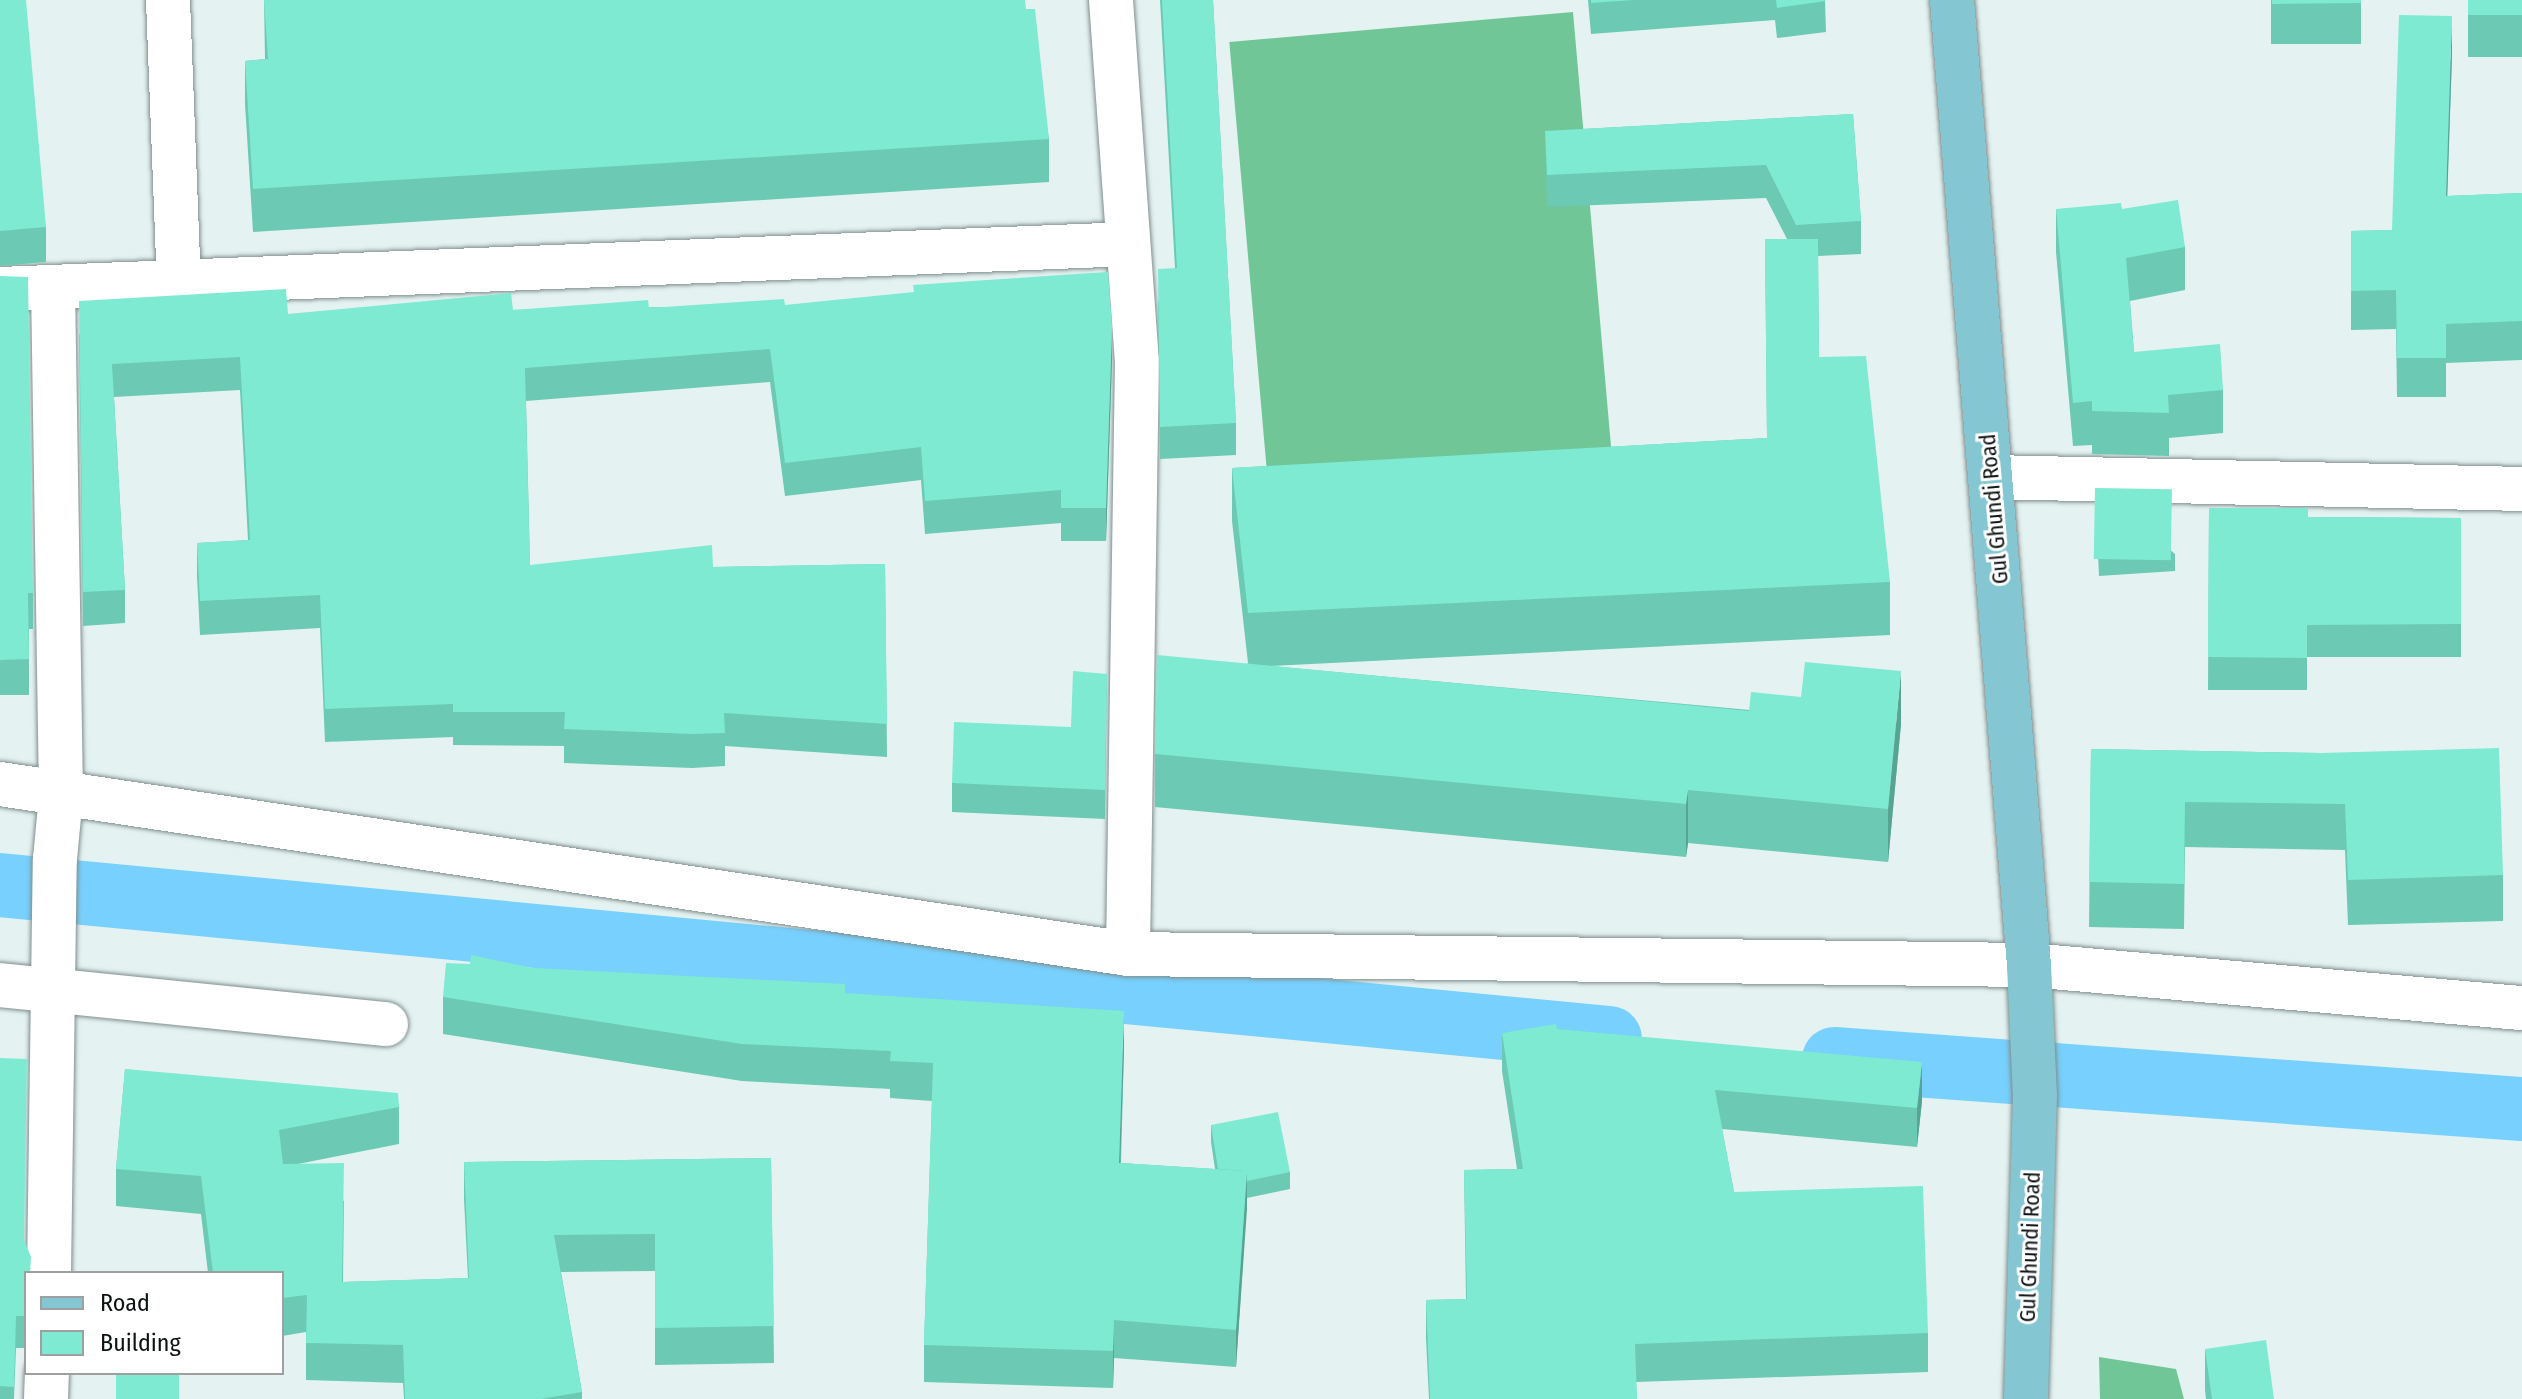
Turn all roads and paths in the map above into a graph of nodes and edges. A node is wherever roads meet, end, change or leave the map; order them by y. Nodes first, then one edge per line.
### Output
1 (168, 0) edge
2 (1111, 0) edge
3 (1952, 0) edge
4 (1128, 244) junction
5 (179, 282) junction
6 (53, 287) junction
7 (0, 289) edge
8 (1991, 477) junction
9 (2522, 489) edge
10 (0, 784) edge
11 (61, 795) junction
12 (1128, 954) junction
13 (2029, 965) junction
14 (0, 985) edge
15 (56, 991) junction
16 (2522, 1008) edge
17 (386, 1024) dead end
18 (49, 1271) edge
19 (47, 1375) edge
20 (46, 1399) edge
21 (2026, 1399) edge

1 - 5 street
2 - 4 street
3 - 8 main road, Gul Ghundi Road
4 - 5 street
4 - 12 street
5 - 6 street
6 - 7 street
6 - 11 street
8 - 9 street
8 - 13 main road, Gul Ghundi Road
10 - 11 street
11 - 12 street
11 - 15 street
12 - 13 street
13 - 16 street
13 - 21 main road, Gul Ghundi Road
14 - 15 street
15 - 17 street
15 - 18 street
19 - 20 street

